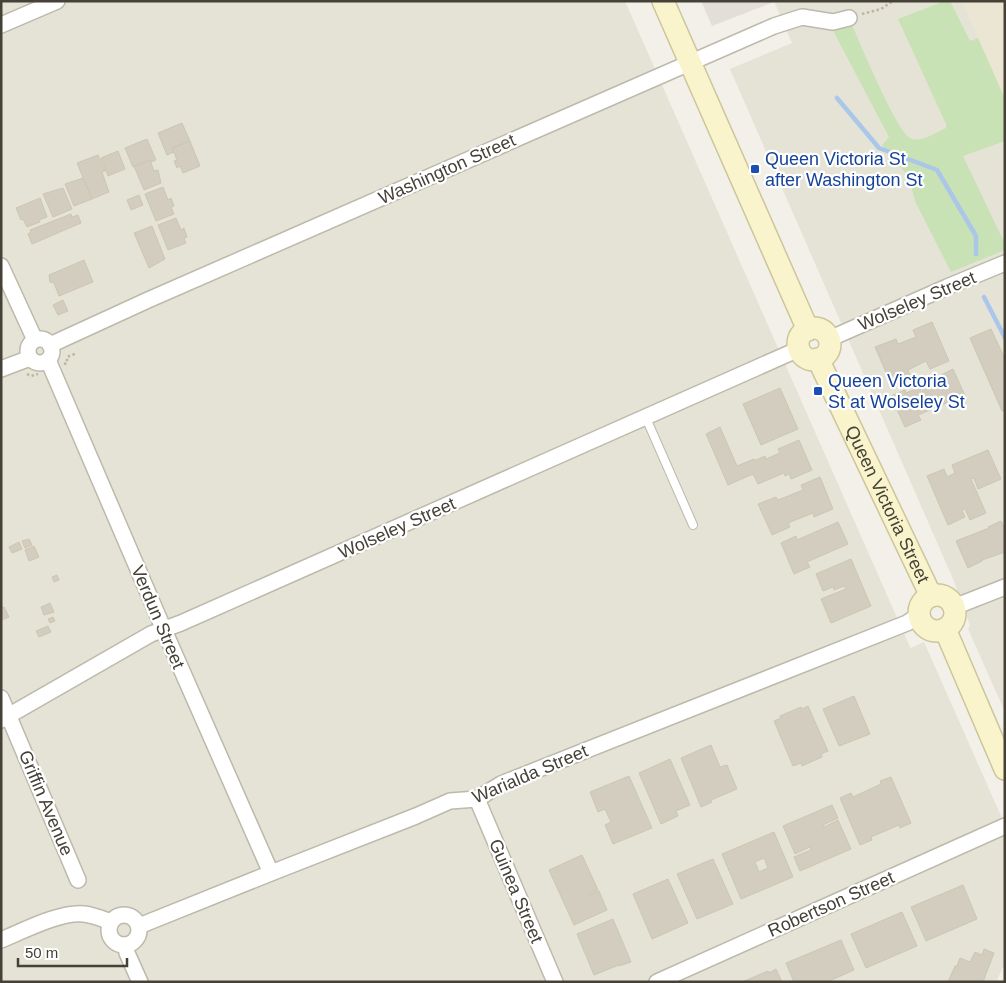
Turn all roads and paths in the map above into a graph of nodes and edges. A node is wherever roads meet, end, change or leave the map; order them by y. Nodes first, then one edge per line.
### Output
1 (58, 1) edge
2 (663, 1) edge
3 (893, 1) edge
4 (849, 18) joint
5 (1, 26) edge
6 (690, 63) junction
7 (1005, 263) edge
8 (1, 266) edge
9 (808, 330) junction
10 (829, 339) junction
11 (44, 348) junction
12 (799, 349) junction
13 (77, 353) dead end
14 (818, 359) junction
15 (67, 363) dead end
16 (1, 369) edge
17 (646, 418) junction
18 (693, 525) dead end
19 (1005, 588) edge
20 (931, 596) junction
21 (954, 607) junction
22 (919, 615) junction
23 (945, 629) junction
24 (164, 630) junction
25 (1, 698) edge
26 (5, 718) edge
27 (1005, 769) edge
28 (477, 800) junction
29 (1005, 826) edge
30 (270, 873) junction
31 (78, 880) dead end
32 (111, 922) junction
33 (139, 926) junction
34 (1, 940) edge
35 (126, 945) junction
36 (140, 982) edge
37 (554, 982) edge
38 (657, 982) edge

1 - 5 street
2 - 6 main road
3 - 4 path
4 - 6 street, Washington Street
6 - 9 main road
6 - 11 street, Washington Street
7 - 10 street, Wolseley Street
8 - 11 street, Verdun Street
9 - 10 main road
9 - 12 main road
10 - 14 main road
11 - 16 street
11 - 24 street, Verdun Street
12 - 14 main road
12 - 17 street, Wolseley Street
13 - 15 path
14 - 20 main road, Queen Victoria Street
17 - 18 lane
17 - 24 street, Wolseley Street
19 - 21 street
20 - 21 main road
20 - 22 main road
21 - 23 main road
22 - 23 main road
22 - 28 street, Warialda Street
23 - 27 main road
24 - 26 street, Wolseley Street
24 - 30 street, Verdun Street
25 - 26 street, Griffin Avenue
26 - 31 street, Griffin Avenue
28 - 30 street, Warialda Street
28 - 37 street, Guinea Street
29 - 38 street, Robertson Street
30 - 33 street, Warialda Street
32 - 33 street
32 - 34 street
32 - 35 street
33 - 35 street
35 - 36 street

